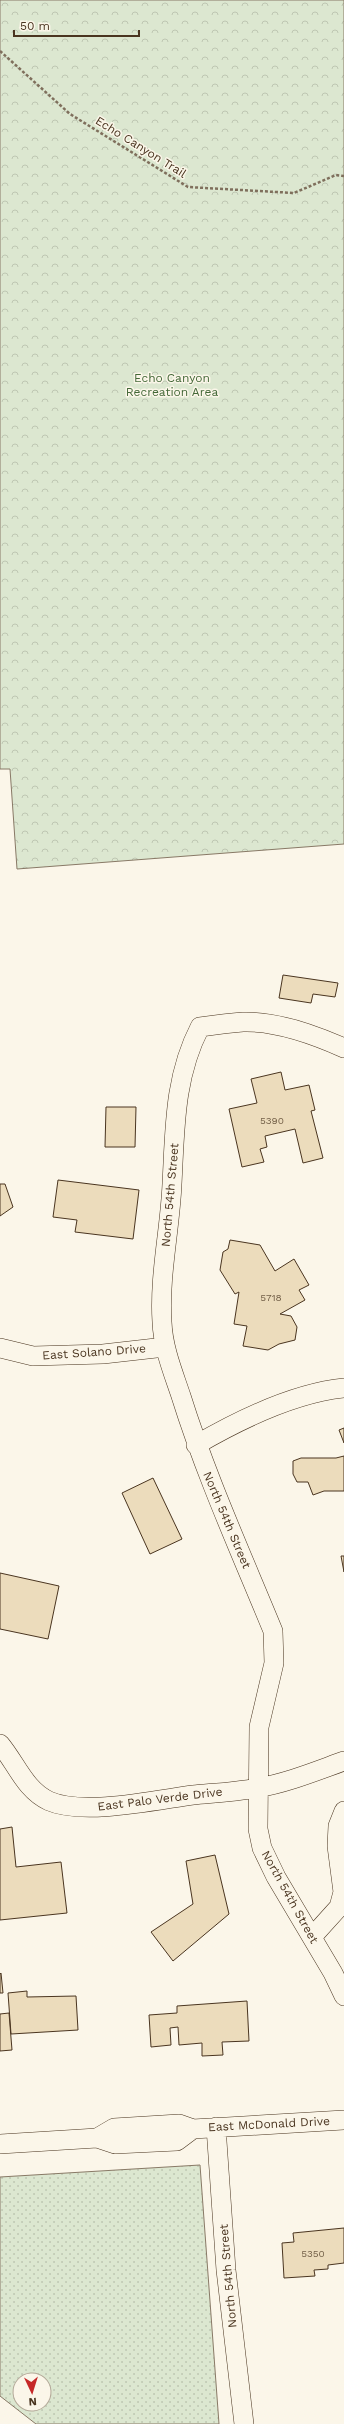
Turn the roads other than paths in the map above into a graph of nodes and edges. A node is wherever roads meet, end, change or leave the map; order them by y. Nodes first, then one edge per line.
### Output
1 (344, 1048) edge
2 (165, 1346) junction
3 (0, 1348) edge
4 (344, 1388) edge
5 (196, 1445) junction
6 (0, 1744) edge
7 (344, 1762) edge
8 (257, 1788) junction
9 (344, 1811) edge
10 (312, 1937) junction
11 (344, 1996) edge
12 (344, 2120) edge
13 (216, 2127) junction
14 (0, 2144) edge
15 (244, 2424) edge

1 - 2 street, North 54th Street
2 - 3 street, East Solano Drive
2 - 5 street, North 54th Street
4 - 5 street
5 - 8 street, North 54th Street
6 - 8 street, East Palo Verde Drive
7 - 8 street, East Palo Verde Drive
8 - 10 street, North 54th Street
9 - 10 street
10 - 11 street, North 54th Street
12 - 13 street, East McDonald Drive
13 - 14 street, East McDonald Drive
13 - 15 street, North 54th Street

